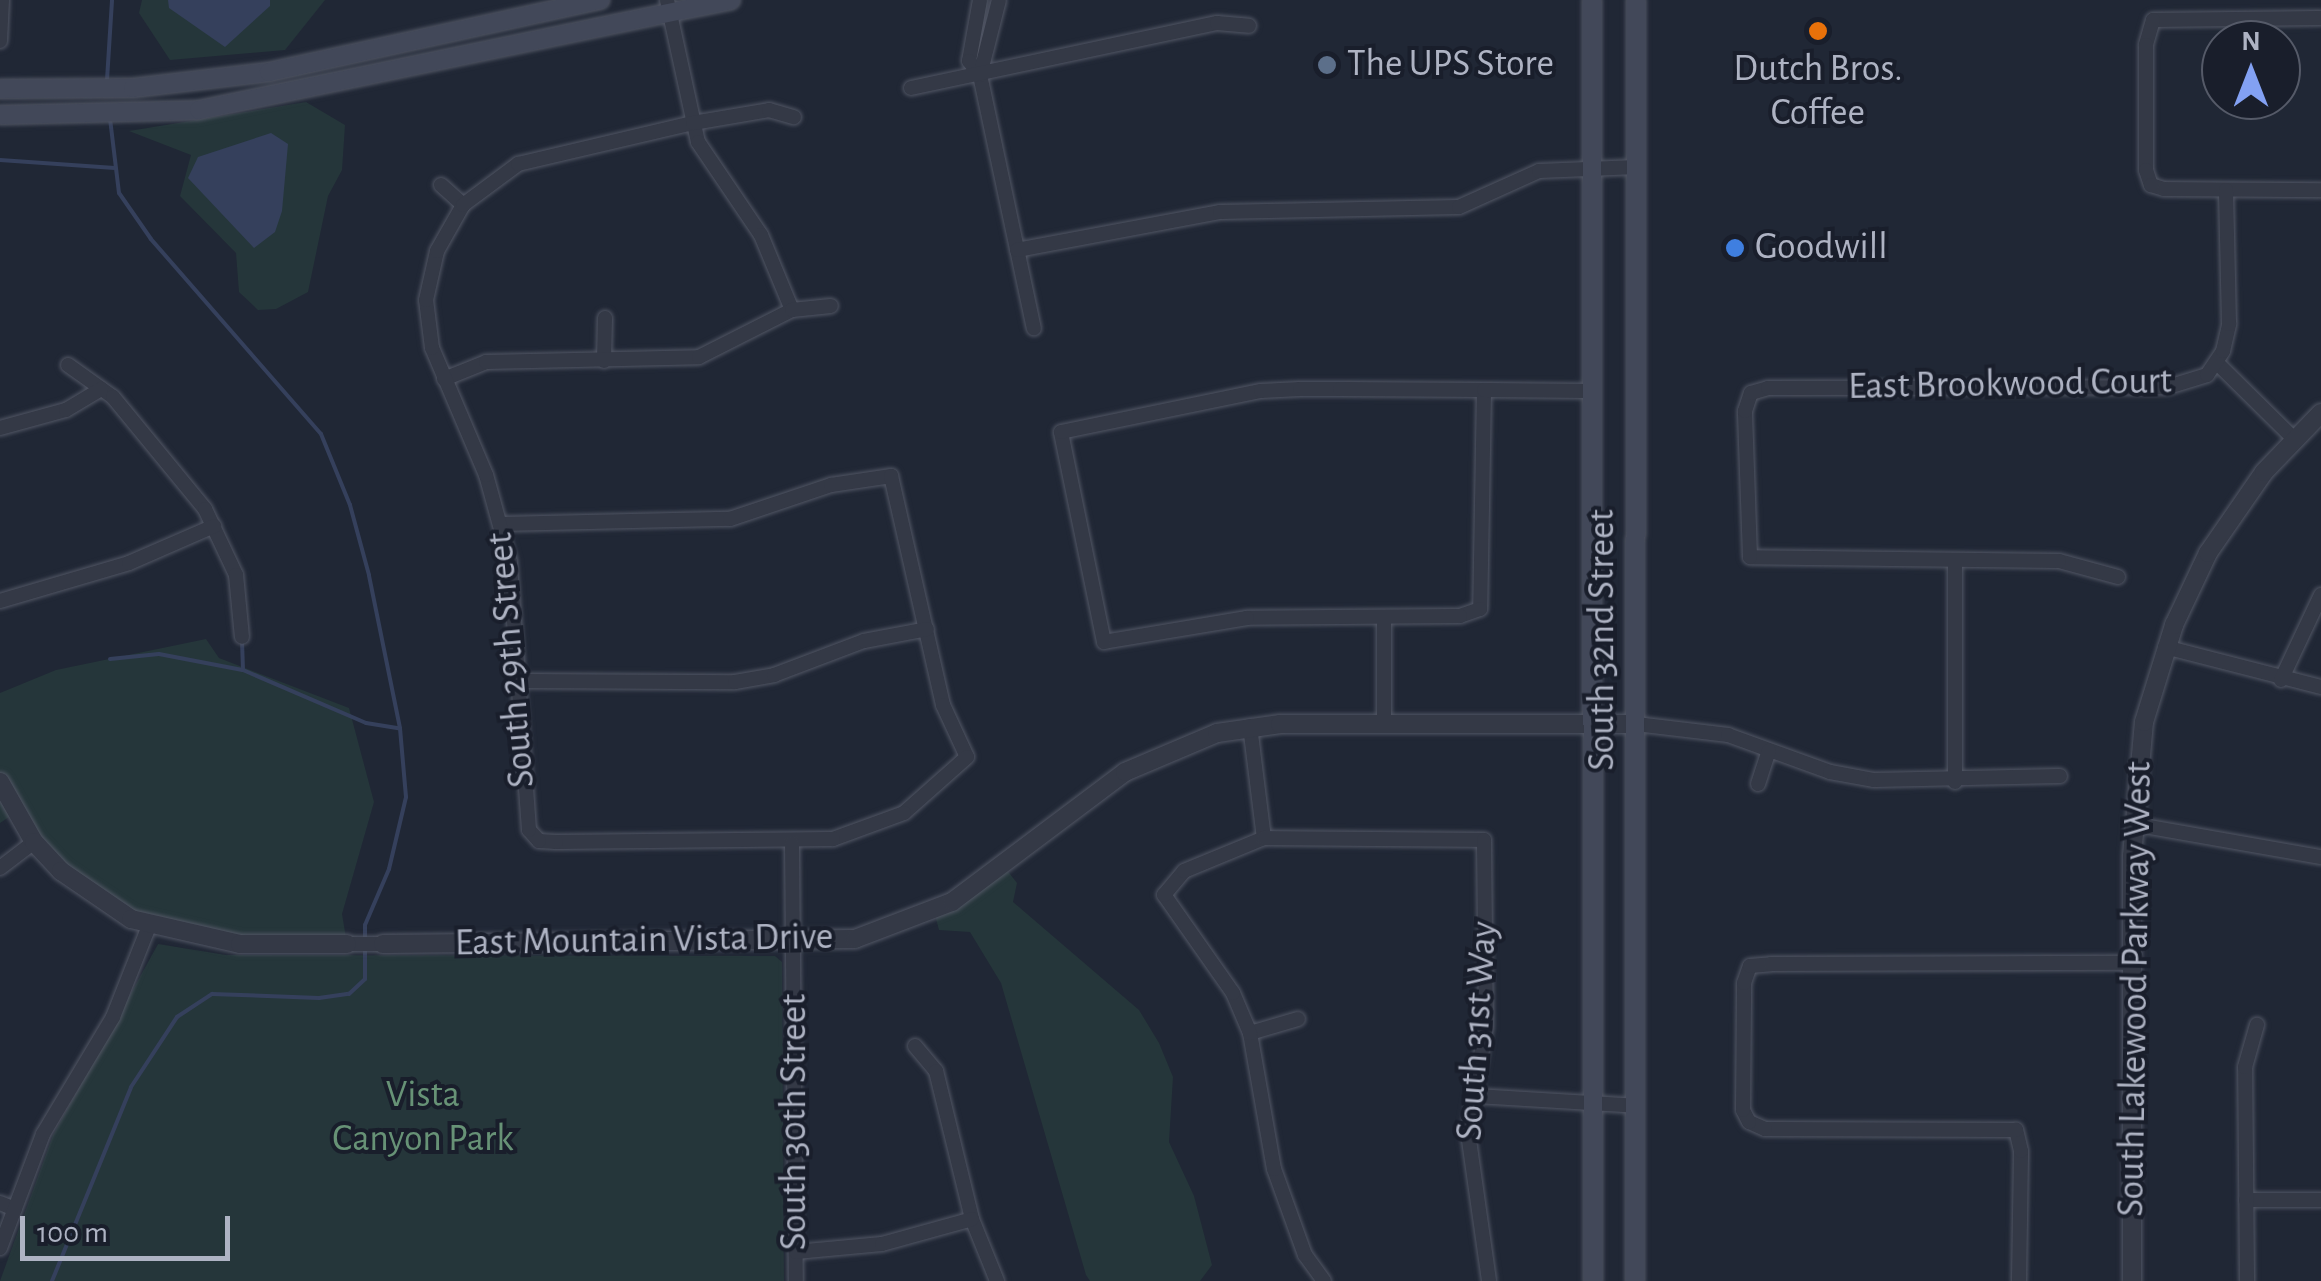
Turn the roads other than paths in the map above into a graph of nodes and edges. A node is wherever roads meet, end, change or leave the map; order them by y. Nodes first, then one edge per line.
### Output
1 (2, 0) edge
2 (600, 0) edge
3 (731, 0) edge
4 (980, 0) edge
5 (999, 0) edge
6 (1592, 0) edge
7 (1636, 0) edge
8 (669, 6) edge
9 (976, 17) junction
10 (2321, 18) edge
11 (994, 20) junction
12 (1249, 26) dead end
13 (0, 41) edge
14 (980, 74) junction
15 (911, 88) dead end
16 (0, 89) edge
17 (0, 114) edge
18 (794, 117) dead end
19 (693, 123) junction
20 (1592, 166) junction
21 (1636, 167) junction
22 (442, 185) dead end
23 (2226, 190) junction
24 (2321, 190) edge
25 (463, 205) junction
26 (1017, 250) junction
27 (831, 306) dead end
28 (792, 310) junction
29 (605, 318) dead end
30 (1034, 328) dead end
31 (604, 361) junction
32 (2217, 363) junction
33 (68, 364) dead end
34 (444, 380) junction
35 (101, 390) junction
36 (1484, 390) junction
37 (1592, 390) junction
38 (2321, 413) edge
39 (0, 428) edge
40 (2293, 438) junction
41 (502, 524) junction
42 (214, 526) junction
43 (1956, 561) junction
44 (2118, 577) dead end
45 (2321, 594) edge
46 (0, 601) edge
47 (1384, 617) junction
48 (927, 629) junction
49 (242, 637) dead end
50 (2165, 647) junction
51 (2281, 680) junction
52 (520, 681) junction
53 (2321, 687) edge
54 (1384, 724) junction
55 (1592, 724) junction
56 (1636, 724) junction
57 (1250, 726) junction
58 (1769, 751) junction
59 (2060, 776) dead end
60 (0, 782) edge
61 (1955, 782) junction
62 (1758, 784) dead end
63 (2133, 824) junction
64 (1264, 838) junction
65 (34, 842) junction
66 (792, 843) junction
67 (2321, 857) edge
68 (0, 868) edge
69 (150, 926) junction
70 (347, 944) joint
71 (383, 944) joint
72 (793, 944) junction
73 (2132, 963) junction
74 (1298, 1019) dead end
75 (2257, 1025) dead end
76 (1250, 1033) junction
77 (915, 1046) dead end
78 (1475, 1096) junction
79 (1593, 1105) junction
80 (1636, 1106) junction
81 (2246, 1200) junction
82 (2321, 1200) edge
83 (0, 1203) edge
84 (15, 1209) junction
85 (972, 1219) junction
86 (0, 1248) edge
87 (796, 1252) junction
88 (796, 1281) edge
89 (997, 1281) edge
90 (1324, 1281) edge
91 (1489, 1281) edge
92 (1593, 1281) edge
93 (1635, 1281) edge
94 (2019, 1281) edge
95 (2132, 1281) edge
96 (2247, 1281) edge

1 - 13 street
2 - 16 main road
3 - 8 main road
4 - 9 street
5 - 11 street
6 - 20 main road, South 32nd Street
7 - 21 main road, South 32nd Street
8 - 17 main road
8 - 19 street
9 - 11 street
9 - 14 street
10 - 23 street
11 - 14 street
12 - 14 street
14 - 15 street
14 - 26 street
18 - 19 street
19 - 25 street
19 - 28 street
20 - 21 street
20 - 26 street
20 - 37 main road, South 32nd Street
21 - 56 main road, South 32nd Street
22 - 25 street
23 - 24 street
23 - 32 street
25 - 34 street, South 29th Street
26 - 30 street
27 - 28 street
28 - 31 street
29 - 31 street
31 - 34 street
32 - 40 street, East Brookwood Court
32 - 43 street, East Brookwood Court
33 - 35 street
34 - 41 street, South 29th Street
35 - 39 street
35 - 42 street
36 - 37 street
36 - 47 street
36 - 47 street
37 - 55 main road, South 32nd Street
38 - 40 street, South Lakewood Parkway West
40 - 50 street, South Lakewood Parkway West
41 - 48 street
41 - 52 street, South 29th Street
42 - 46 street
42 - 49 street
43 - 44 street
43 - 61 street
45 - 51 street
47 - 54 street
48 - 52 street
48 - 66 street
50 - 51 street
50 - 63 street, South Lakewood Parkway West
51 - 53 street
52 - 66 street, South 29th Street
54 - 55 street, East Mountain Vista Drive
54 - 57 street, East Mountain Vista Drive
55 - 56 street, East Mountain Vista Drive
55 - 79 main road, South 32nd Street
56 - 58 street, East Mountain Vista Drive
56 - 80 main road, South 32nd Street
57 - 64 street
57 - 72 street, East Mountain Vista Drive
58 - 61 street, East Mountain Vista Drive
58 - 62 street
59 - 61 street, East Mountain Vista Drive
60 - 65 street, East Mountain Vista Drive
63 - 67 street
63 - 73 street, South Lakewood Parkway West
64 - 76 street
64 - 78 street, South 31st Way
65 - 68 street
65 - 69 street, East Mountain Vista Drive
66 - 72 street, South 30th Street
69 - 70 street, East Mountain Vista Drive
69 - 84 street
70 - 71 street, East Mountain Vista Drive
71 - 72 street, East Mountain Vista Drive
72 - 87 street, South 30th Street
73 - 94 street
73 - 95 street, South Lakewood Parkway West
74 - 76 street
75 - 81 street
76 - 90 street
77 - 85 street
78 - 79 street
78 - 91 street, South 31st Way
79 - 80 street
79 - 92 main road, South 32nd Street
80 - 93 main road, South 32nd Street
81 - 82 street
81 - 96 street
83 - 84 street
84 - 86 street
85 - 87 street
85 - 89 street
87 - 88 street, South 30th Street

